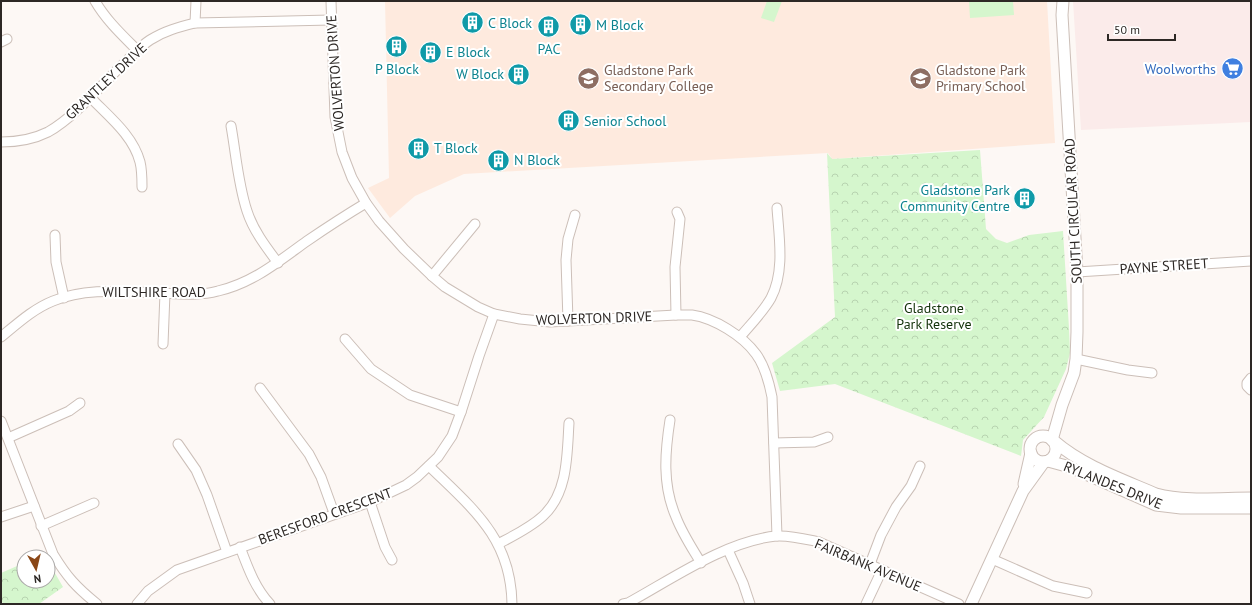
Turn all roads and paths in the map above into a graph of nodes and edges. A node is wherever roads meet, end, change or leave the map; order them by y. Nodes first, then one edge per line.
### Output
1 (95, 1) edge
2 (196, 1) edge
3 (331, 1) edge
4 (1058, 1) edge
5 (1063, 1) edge
6 (1062, 15) junction
7 (331, 20) junction
8 (195, 23) junction
9 (137, 50) junction
10 (90, 97) junction
11 (231, 126) dead end
12 (1, 142) edge
13 (142, 187) dead end
14 (366, 203) junction
15 (778, 208) dead end
16 (677, 212) dead end
17 (575, 215) dead end
18 (476, 224) dead end
19 (55, 235) dead end
20 (1251, 261) edge
21 (278, 263) junction
22 (1076, 272) junction
23 (432, 276) junction
24 (165, 293) junction
25 (64, 298) junction
26 (494, 314) junction
27 (676, 315) junction
28 (568, 321) junction
29 (1, 337) edge
30 (740, 337) junction
31 (345, 340) dead end
32 (163, 344) dead end
33 (1076, 359) junction
34 (1152, 373) dead end
35 (1251, 378) edge
36 (260, 388) dead end
37 (1251, 390) edge
38 (80, 403) dead end
39 (461, 412) junction
40 (670, 420) dead end
41 (1, 421) edge
42 (569, 423) dead end
43 (828, 437) dead end
44 (8, 438) junction
45 (1049, 439) junction
46 (774, 443) junction
47 (178, 444) dead end
48 (1030, 453) junction
49 (1046, 461) junction
50 (430, 466) junction
51 (920, 466) dead end
52 (1134, 490) junction
53 (1023, 491) junction
54 (1251, 498) edge
55 (370, 502) junction
56 (94, 503) dead end
57 (34, 506) junction
58 (1251, 508) edge
59 (334, 513) junction
60 (1, 517) edge
61 (41, 526) junction
62 (777, 536) junction
63 (498, 544) junction
64 (240, 547) junction
65 (728, 550) junction
66 (227, 552) junction
67 (992, 559) junction
68 (392, 560) dead end
69 (701, 563) junction
70 (870, 564) junction
71 (882, 570) junction
72 (1087, 593) dead end
73 (98, 604) edge
74 (137, 604) edge
75 (270, 604) edge
76 (512, 604) edge
77 (626, 604) edge
78 (750, 604) edge
79 (866, 604) edge
80 (959, 604) edge
81 (971, 604) edge

1 - 9 street
2 - 8 street
3 - 7 street, WOLVERTON DRIVE
4 - 6 street, SOUTH CIRCULAR ROAD
5 - 6 street, SOUTH CIRCULAR ROAD
6 - 22 street, SOUTH CIRCULAR ROAD
7 - 8 street, GRANTLEY DRIVE
7 - 14 street, WOLVERTON DRIVE
8 - 9 street, GRANTLEY DRIVE
9 - 10 street, GRANTLEY DRIVE
10 - 12 street, GRANTLEY DRIVE
10 - 13 street
11 - 21 street
14 - 21 street, WILTSHIRE ROAD
14 - 23 street, WOLVERTON DRIVE
15 - 30 street
16 - 27 street
17 - 28 street
18 - 23 street
19 - 25 street
20 - 22 street, PAYNE STREET
21 - 24 street, WILTSHIRE ROAD
22 - 33 street, SOUTH CIRCULAR ROAD
23 - 26 street, WOLVERTON DRIVE
24 - 25 street, WILTSHIRE ROAD
24 - 32 street
25 - 29 street, WILTSHIRE ROAD
26 - 28 street, WOLVERTON DRIVE
26 - 39 street, BERESFORD CRESCENT
27 - 28 street, WOLVERTON DRIVE
27 - 30 street, WOLVERTON DRIVE
30 - 46 street, WOLVERTON DRIVE
31 - 39 street
33 - 34 street
33 - 45 street, SOUTH CIRCULAR ROAD
35 - 37 street
36 - 59 street
38 - 44 street
39 - 50 street, BERESFORD CRESCENT
40 - 69 street
41 - 44 street
42 - 63 street
43 - 46 street
44 - 57 street
45 - 48 street
45 - 49 street
45 - 52 street, RYLANDES DRIVE
46 - 62 street, WOLVERTON DRIVE
47 - 66 street
48 - 49 street
48 - 53 street
49 - 52 street, RYLANDES DRIVE
49 - 53 street
50 - 55 street, BERESFORD CRESCENT
50 - 63 street
51 - 70 street
52 - 54 street, RYLANDES DRIVE
52 - 58 street, RYLANDES DRIVE
53 - 67 street
55 - 59 street, BERESFORD CRESCENT
55 - 68 street
56 - 61 street
57 - 60 street
57 - 61 street
59 - 64 street, BERESFORD CRESCENT
61 - 73 street
62 - 65 street, FAIRBANK AVENUE
62 - 70 street, FAIRBANK AVENUE
63 - 76 street
64 - 66 street, BERESFORD CRESCENT
64 - 75 street
65 - 69 street, FAIRBANK AVENUE
65 - 78 street
66 - 74 street, BERESFORD CRESCENT
67 - 72 street
67 - 81 street
69 - 77 street, FAIRBANK AVENUE
70 - 71 street, FAIRBANK AVENUE
71 - 79 street
71 - 80 street, FAIRBANK AVENUE

